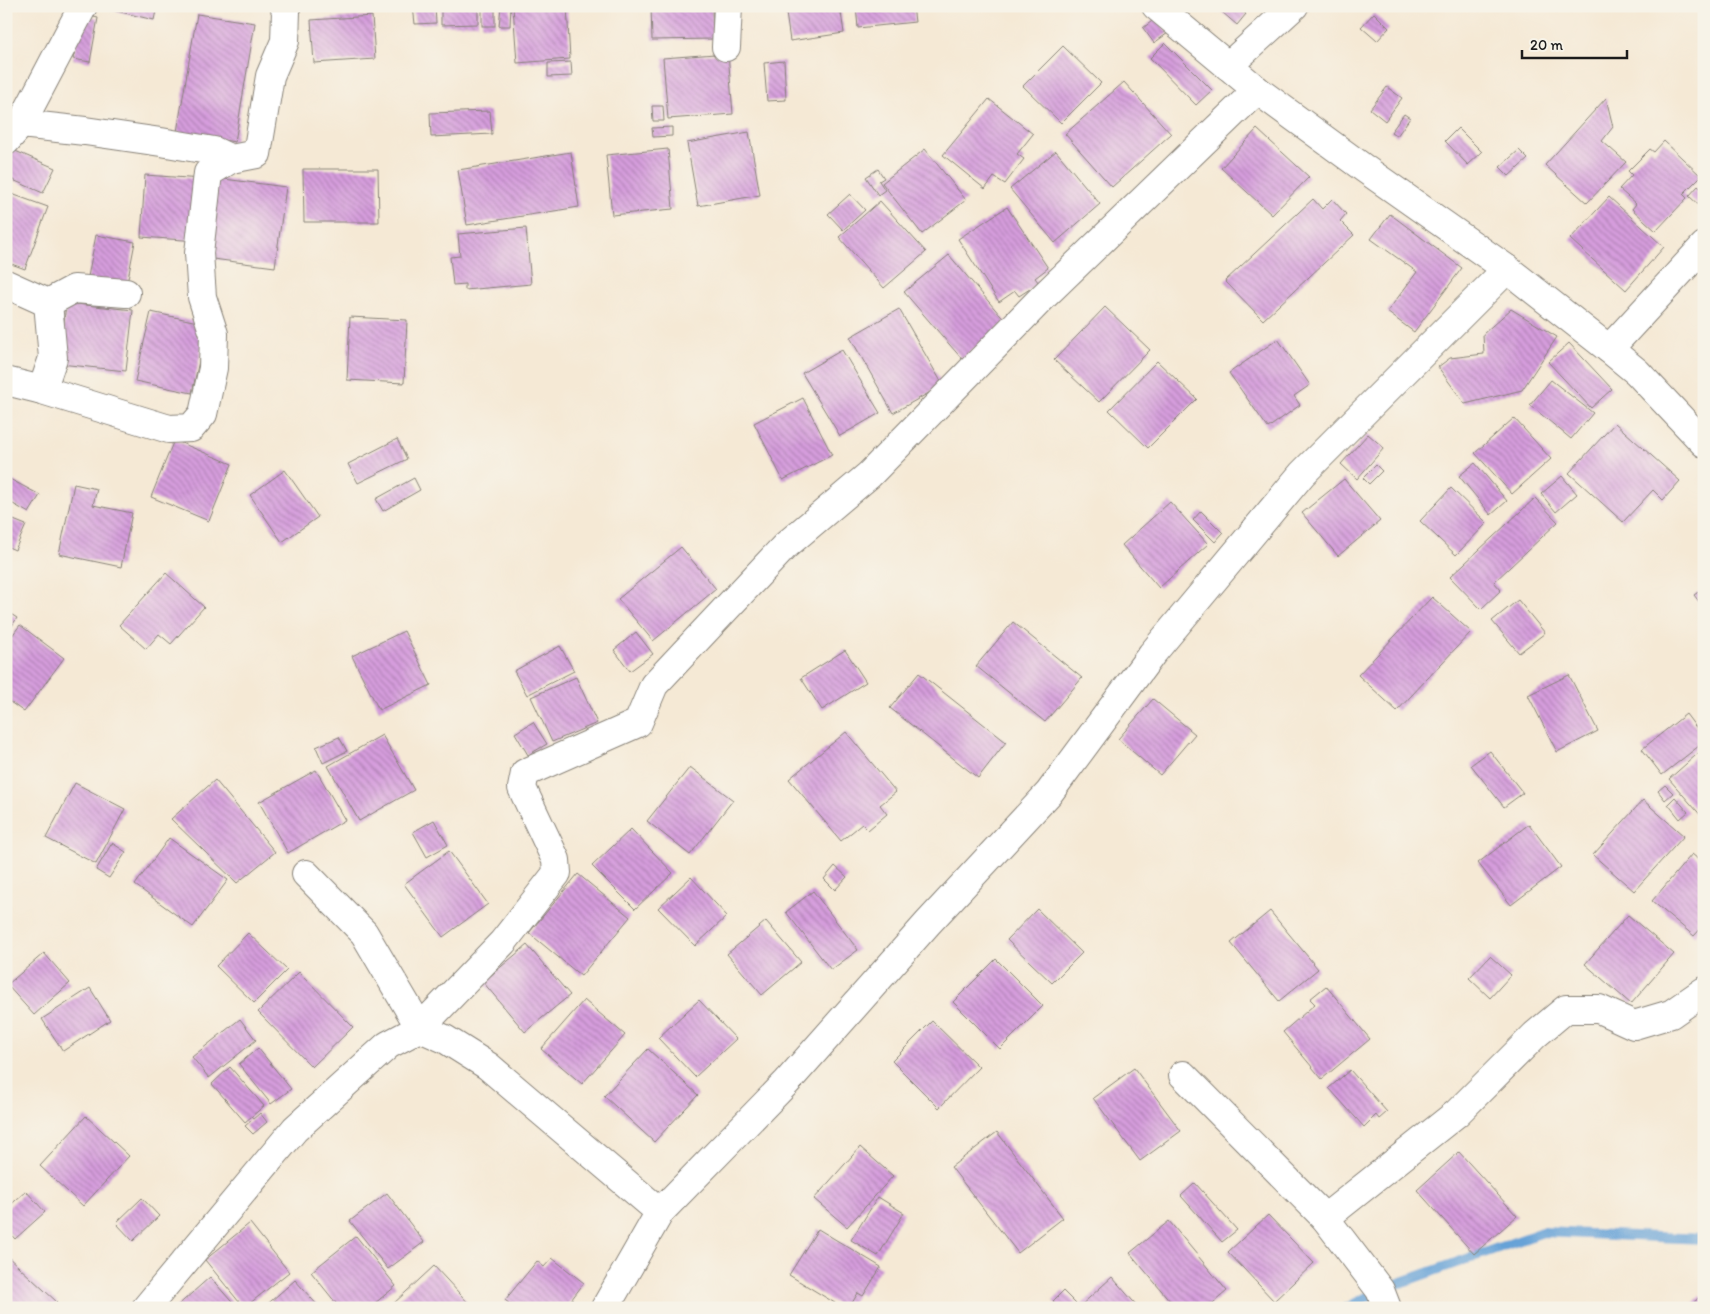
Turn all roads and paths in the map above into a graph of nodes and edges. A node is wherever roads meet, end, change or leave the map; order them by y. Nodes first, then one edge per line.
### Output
1 (83, 6) edge
2 (284, 6) edge
3 (728, 6) edge
4 (1156, 6) edge
5 (1294, 6) edge
6 (726, 47) dead end
7 (1228, 66) junction
8 (1257, 90) junction
9 (13, 133) edge
10 (231, 159) junction
11 (1704, 246) edge
12 (1507, 269) junction
13 (6, 284) edge
14 (126, 293) dead end
15 (48, 303) junction
16 (1609, 349) junction
17 (6, 381) edge
18 (42, 390) junction
19 (1704, 443) edge
20 (306, 874) dead end
21 (1704, 991) edge
22 (420, 1028) junction
23 (1183, 1075) dead end
24 (660, 1212) junction
25 (1325, 1218) junction
26 (146, 1308) edge
27 (605, 1308) edge
28 (1387, 1308) edge

1 - 9 street
2 - 10 street
3 - 6 street
4 - 7 street
5 - 7 street
7 - 8 street
8 - 12 street
8 - 22 street
9 - 10 street
10 - 18 street
11 - 16 street
12 - 16 street
12 - 24 street
13 - 15 street
14 - 15 street
15 - 18 street
16 - 19 street
17 - 18 street
20 - 22 street
21 - 25 street
22 - 24 street
22 - 26 street
23 - 25 street
24 - 27 street
25 - 28 street

